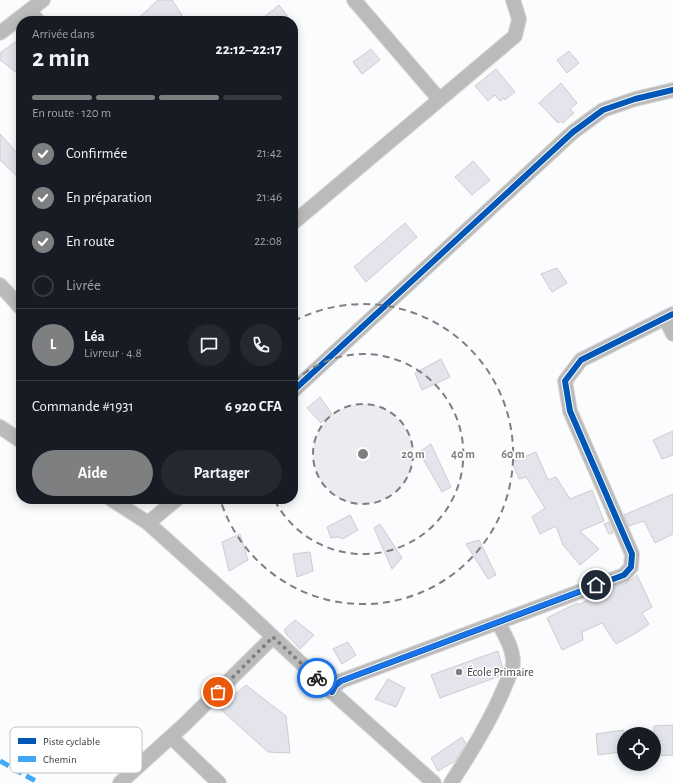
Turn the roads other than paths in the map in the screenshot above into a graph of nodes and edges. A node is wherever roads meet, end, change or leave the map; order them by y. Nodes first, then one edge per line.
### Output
1 (43, 0) edge
2 (354, 0) edge
3 (513, 0) edge
4 (34, 16) edge
5 (16, 25) edge
6 (0, 33) edge
7 (673, 90) edge
8 (439, 99) junction
9 (298, 219) edge
10 (0, 285) edge
11 (16, 303) edge
12 (669, 316) edge
13 (673, 334) edge
14 (298, 387) edge
15 (0, 427) edge
16 (16, 433) edge
17 (119, 504) edge
18 (171, 504) edge
19 (148, 523) junction
20 (498, 622) junction
21 (273, 637) junction
22 (332, 692) junction
23 (171, 737) junction
24 (142, 763) edge
25 (131, 773) edge
26 (120, 783) edge
27 (219, 783) edge
28 (434, 783) edge
29 (451, 783) edge

1 - 4 street
2 - 8 street
3 - 8 street
5 - 6 street
7 - 14 street
8 - 9 street
10 - 11 street
12 - 13 street
12 - 20 street
15 - 16 street
17 - 19 street
18 - 19 street
19 - 21 street
20 - 22 street
20 - 29 street
21 - 22 street
21 - 23 street
22 - 28 street
23 - 24 street
23 - 27 street
25 - 26 street

